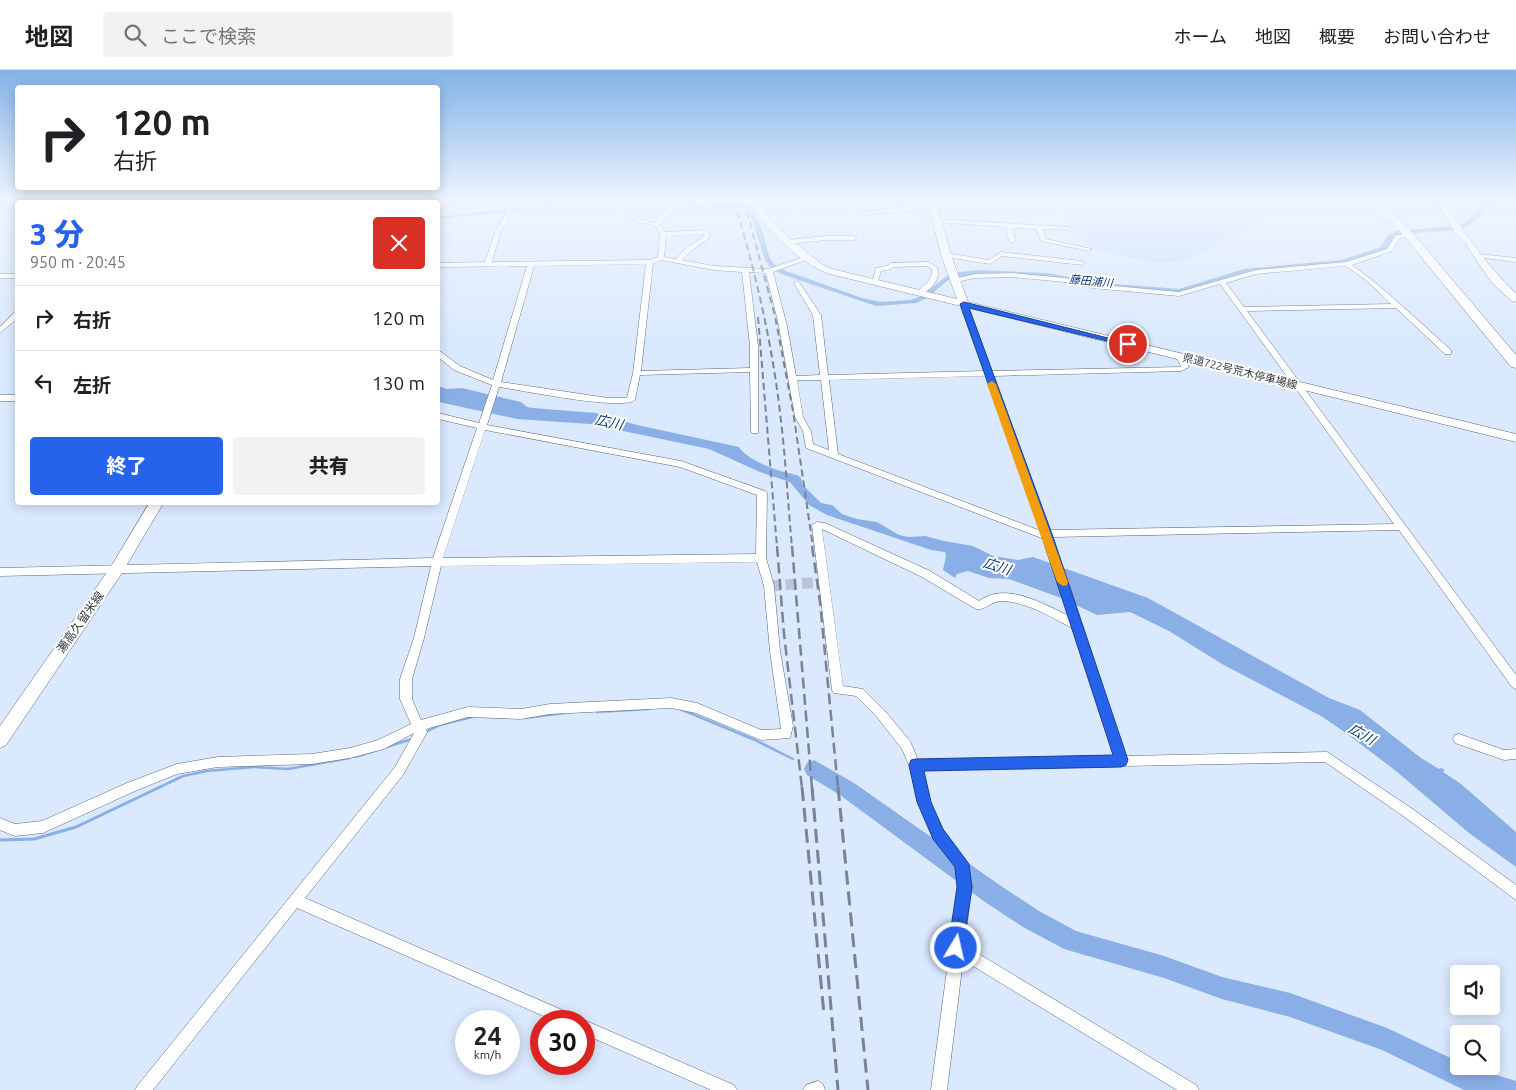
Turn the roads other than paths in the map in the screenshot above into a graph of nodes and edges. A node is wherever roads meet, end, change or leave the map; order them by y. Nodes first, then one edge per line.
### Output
1 (493, 249) edge
2 (662, 249) edge
3 (687, 249) edge
4 (796, 249) edge
5 (945, 249) edge
6 (1059, 249) edge
7 (1391, 249) edge
8 (1421, 249) edge
9 (1472, 249) edge
10 (1516, 254) edge
11 (1478, 256) junction
12 (661, 258) junction
13 (806, 258) junction
14 (947, 258) junction
15 (1512, 259) edge
16 (1060, 260) junction
17 (678, 261) junction
18 (650, 262) junction
19 (1082, 263) dead end
20 (488, 264) junction
21 (531, 264) junction
22 (1347, 264) junction
23 (440, 265) edge
24 (934, 268) junction
25 (745, 270) junction
26 (769, 271) junction
27 (0, 276) edge
28 (15, 276) edge
29 (956, 280) junction
30 (797, 283) dead end
31 (875, 283) junction
32 (1223, 283) junction
33 (919, 293) junction
34 (1516, 299) edge
35 (964, 304) junction
36 (1398, 306) junction
37 (1242, 308) junction
38 (15, 317) edge
39 (0, 331) edge
40 (1448, 352) dead end
41 (440, 355) edge
42 (1180, 356) junction
43 (1516, 364) edge
44 (755, 370) junction
45 (637, 373) junction
46 (988, 374) junction
47 (824, 377) junction
48 (794, 378) junction
49 (1297, 385) junction
50 (495, 386) junction
51 (0, 398) edge
52 (15, 398) edge
53 (440, 416) edge
54 (483, 424) junction
55 (755, 431) dead end
56 (1516, 438) edge
57 (834, 456) junction
58 (155, 505) edge
59 (1400, 527) junction
60 (1047, 537) junction
61 (761, 558) junction
62 (438, 562) junction
63 (117, 569) junction
64 (0, 572) edge
65 (1077, 626) junction
66 (1516, 684) edge
67 (420, 726) junction
68 (1458, 739) dead end
69 (0, 740) edge
70 (1516, 754) edge
71 (1121, 760) junction
72 (915, 765) junction
73 (0, 824) edge
74 (1516, 893) edge
75 (296, 901) junction
76 (956, 948) junction
77 (546, 1010) edge
78 (595, 1032) edge
79 (818, 1089) edge
80 (143, 1090) edge
81 (729, 1090) edge
82 (811, 1090) edge
83 (939, 1090) edge
84 (1192, 1090) edge

1 - 20 street
2 - 12 street
3 - 17 street
4 - 13 main road, 県道722号荒木停車場線
5 - 14 main road
6 - 16 street
7 - 22 street
8 - 43 highway
9 - 11 main road
10 - 15 street
11 - 15 street
11 - 34 main road
12 - 17 street
12 - 18 street
13 - 26 street
13 - 31 main road, 県道722号荒木停車場線
14 - 16 street
14 - 24 street
14 - 29 main road
16 - 19 street
17 - 25 street
18 - 21 street
18 - 45 street
20 - 21 street
20 - 23 street
21 - 50 street
22 - 32 street
22 - 36 street
24 - 31 street
24 - 33 street
25 - 26 street
25 - 44 street
26 - 48 street
27 - 28 street
29 - 32 street
29 - 35 main road
30 - 47 street
31 - 33 main road, 県道722号荒木停車場線
32 - 37 street
33 - 35 main road, 県道722号荒木停車場線
35 - 42 main road, 県道722号荒木停車場線
35 - 46 street
36 - 37 street
36 - 40 street
37 - 49 street
38 - 39 street
41 - 50 street
42 - 46 street
42 - 49 main road, 県道722号荒木停車場線
44 - 45 street
44 - 55 street
45 - 50 street
46 - 47 street
46 - 60 street
47 - 48 street
47 - 57 street
48 - 57 street
49 - 56 main road, 県道722号荒木停車場線
49 - 59 street
50 - 54 street
51 - 52 street
53 - 54 street
54 - 61 street
54 - 62 street
57 - 60 street
58 - 63 main road, 瀬高久留米線
59 - 60 street
59 - 66 street
60 - 65 street
61 - 62 street
61 - 67 street
62 - 63 street
62 - 67 street
63 - 64 street
63 - 69 main road, 瀬高久留米線
65 - 71 street
65 - 72 street
67 - 73 street
67 - 75 street
68 - 70 street
71 - 72 street
71 - 74 street
72 - 76 street
75 - 77 street
75 - 80 street
76 - 83 street
76 - 84 street
78 - 81 street
79 - 82 street

